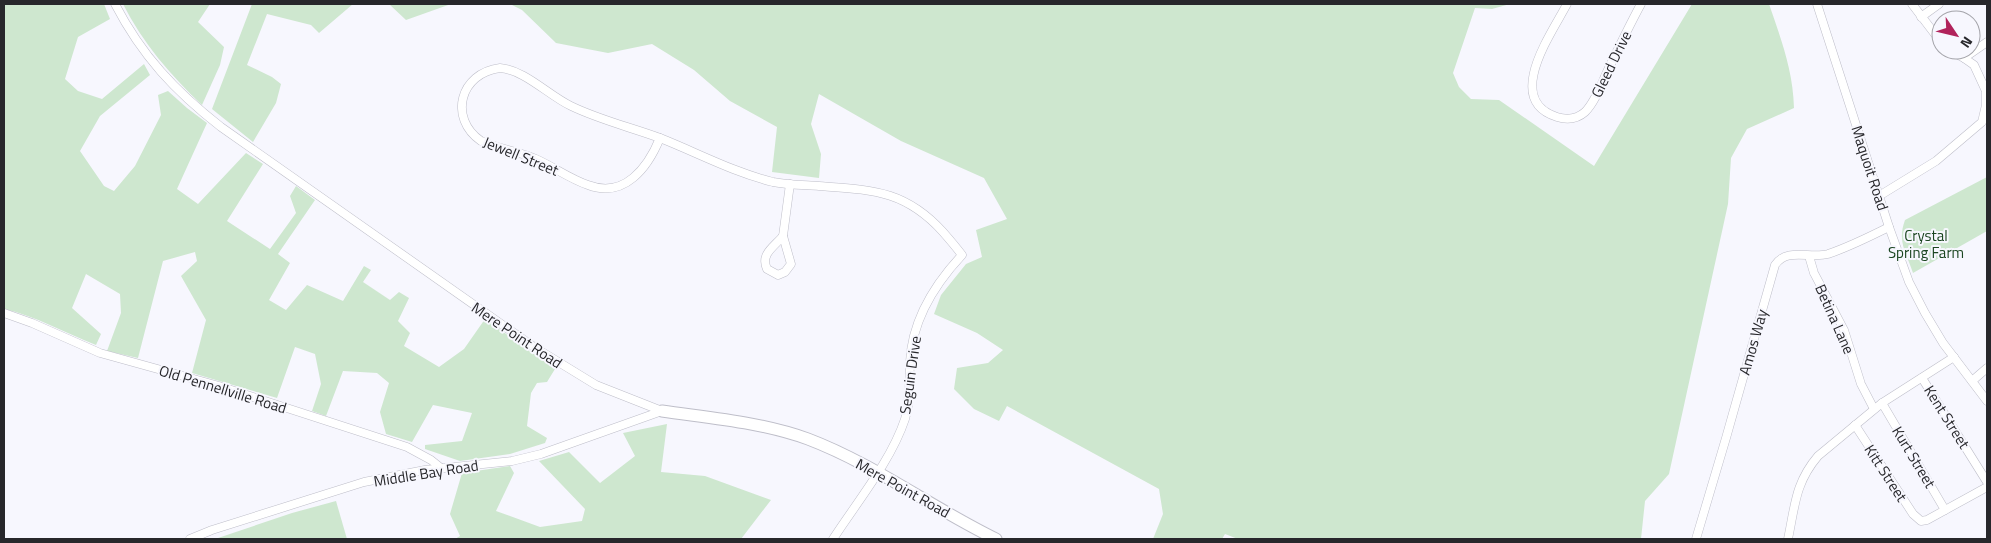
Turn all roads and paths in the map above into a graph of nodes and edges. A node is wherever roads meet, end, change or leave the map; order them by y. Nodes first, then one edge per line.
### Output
1 (115, 4) edge
2 (1567, 4) edge
3 (1641, 4) edge
4 (1819, 4) edge
5 (1912, 4) edge
6 (1939, 4) edge
7 (1921, 17) junction
8 (1931, 30) edge
9 (1967, 60) edge
10 (1985, 121) edge
11 (660, 138) junction
12 (790, 184) junction
13 (1879, 196) junction
14 (1889, 227) junction
15 (783, 236) junction
16 (962, 255) joint
17 (1809, 256) junction
18 (4, 313) edge
19 (1954, 358) junction
20 (1987, 368) edge
21 (1922, 378) junction
22 (1972, 381) junction
23 (1987, 401) edge
24 (1882, 403) junction
25 (1874, 409) junction
26 (662, 411) junction
27 (1855, 425) junction
28 (441, 468) junction
29 (876, 473) junction
30 (1987, 482) edge
31 (1987, 487) edge
32 (1945, 510) junction
33 (190, 539) edge
34 (833, 539) edge
35 (996, 539) edge
36 (1696, 539) edge
37 (1788, 539) edge

1 - 26 street, Mere Point Road
2 - 3 street, Gleed Drive
4 - 13 street, Maquoit Road
5 - 7 street
6 - 7 street
7 - 8 street
9 - 10 street
10 - 13 street
11 - 11 street, Jewell Street
11 - 12 street, Jewell Street
12 - 15 street
12 - 16 street, Jewell Street
13 - 14 street, Maquoit Road
14 - 17 street, Amos Way
14 - 19 street, Maquoit Road
15 - 15 street
16 - 29 street, Seguin Drive
17 - 25 street, Betina Lane
17 - 36 street, Amos Way
18 - 28 street, Old Pennellville Road
19 - 21 street
19 - 22 street, Maquoit Road
20 - 22 street
21 - 24 street
21 - 30 street, Kent Street
22 - 23 street, Maquoit Road
24 - 25 street
24 - 32 street, Kurt Street
25 - 27 street
26 - 28 street, Middle Bay Road
26 - 29 street, Mere Point Road
27 - 32 street, Kitt Street
27 - 37 street
28 - 33 street, Middle Bay Road
29 - 34 street, Seguin Drive
29 - 35 street, Mere Point Road
31 - 32 street

